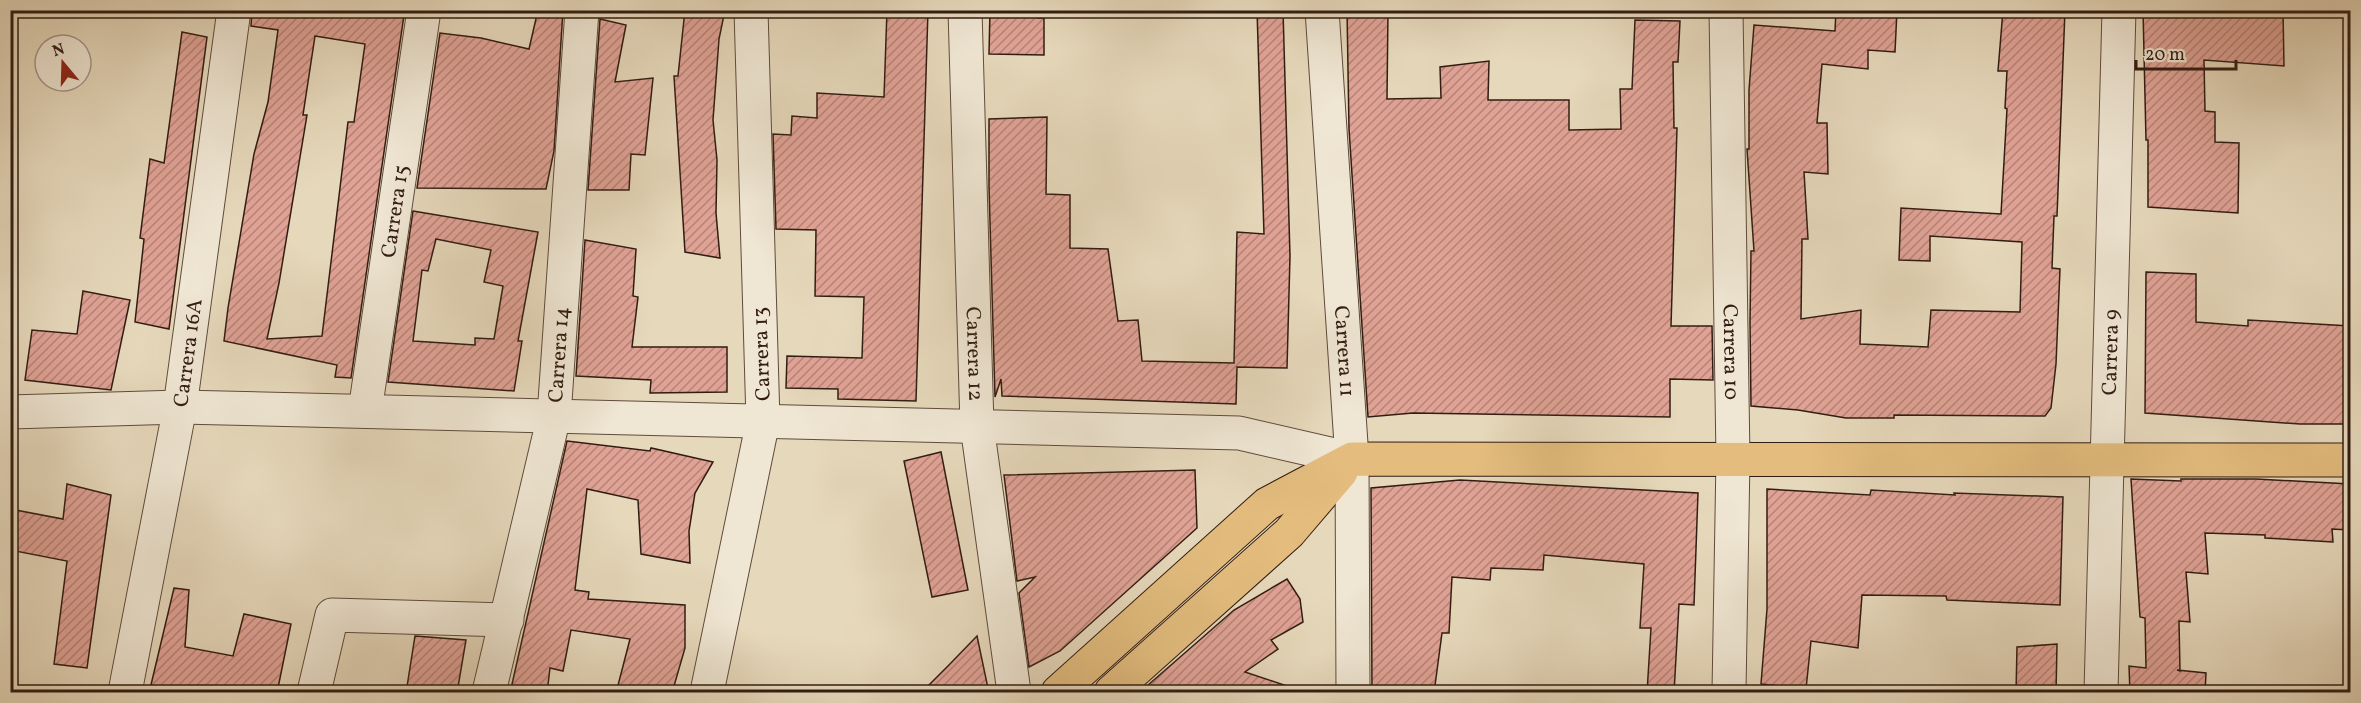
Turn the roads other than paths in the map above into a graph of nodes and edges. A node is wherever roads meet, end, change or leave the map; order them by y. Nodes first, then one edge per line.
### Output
1 (234, 10) edge
2 (424, 10) edge
3 (582, 10) edge
4 (751, 10) edge
5 (965, 10) edge
6 (1322, 10) edge
7 (1726, 10) edge
8 (2119, 10) edge
9 (180, 407) junction
10 (365, 411) junction
11 (10, 412) edge
12 (554, 416) junction
13 (763, 421) junction
14 (977, 426) junction
15 (1733, 458) junction
16 (1352, 459) junction
17 (2108, 459) junction
18 (2350, 460) edge
19 (507, 620) junction
20 (125, 693) edge
21 (314, 693) edge
22 (489, 693) edge
23 (707, 693) edge
24 (1014, 693) edge
25 (1058, 693) edge
26 (1111, 693) edge
27 (1353, 693) edge
28 (1729, 693) edge
29 (2102, 693) edge

1 - 9 street, Carrera 16A
2 - 10 street, Carrera 15
3 - 12 street, Carrera 14
4 - 13 street, Carrera 13
5 - 14 street, Carrera 12
6 - 16 street, Carrera 11
7 - 15 street, Carrera 10
8 - 17 street, Carrera 9
9 - 10 street
9 - 11 street
9 - 20 street, Carrera 16A
10 - 12 street
12 - 13 street
12 - 19 street, Carrera 14
13 - 14 street
13 - 23 street, Carrera 13
14 - 16 street
14 - 24 street, Carrera 12
15 - 16 main road
15 - 17 main road
15 - 28 street, Carrera 10
16 - 25 main road
16 - 26 main road
16 - 27 street, Carrera 11
17 - 18 main road
17 - 29 street, Carrera 9
19 - 21 street
19 - 22 street, Carrera 14

